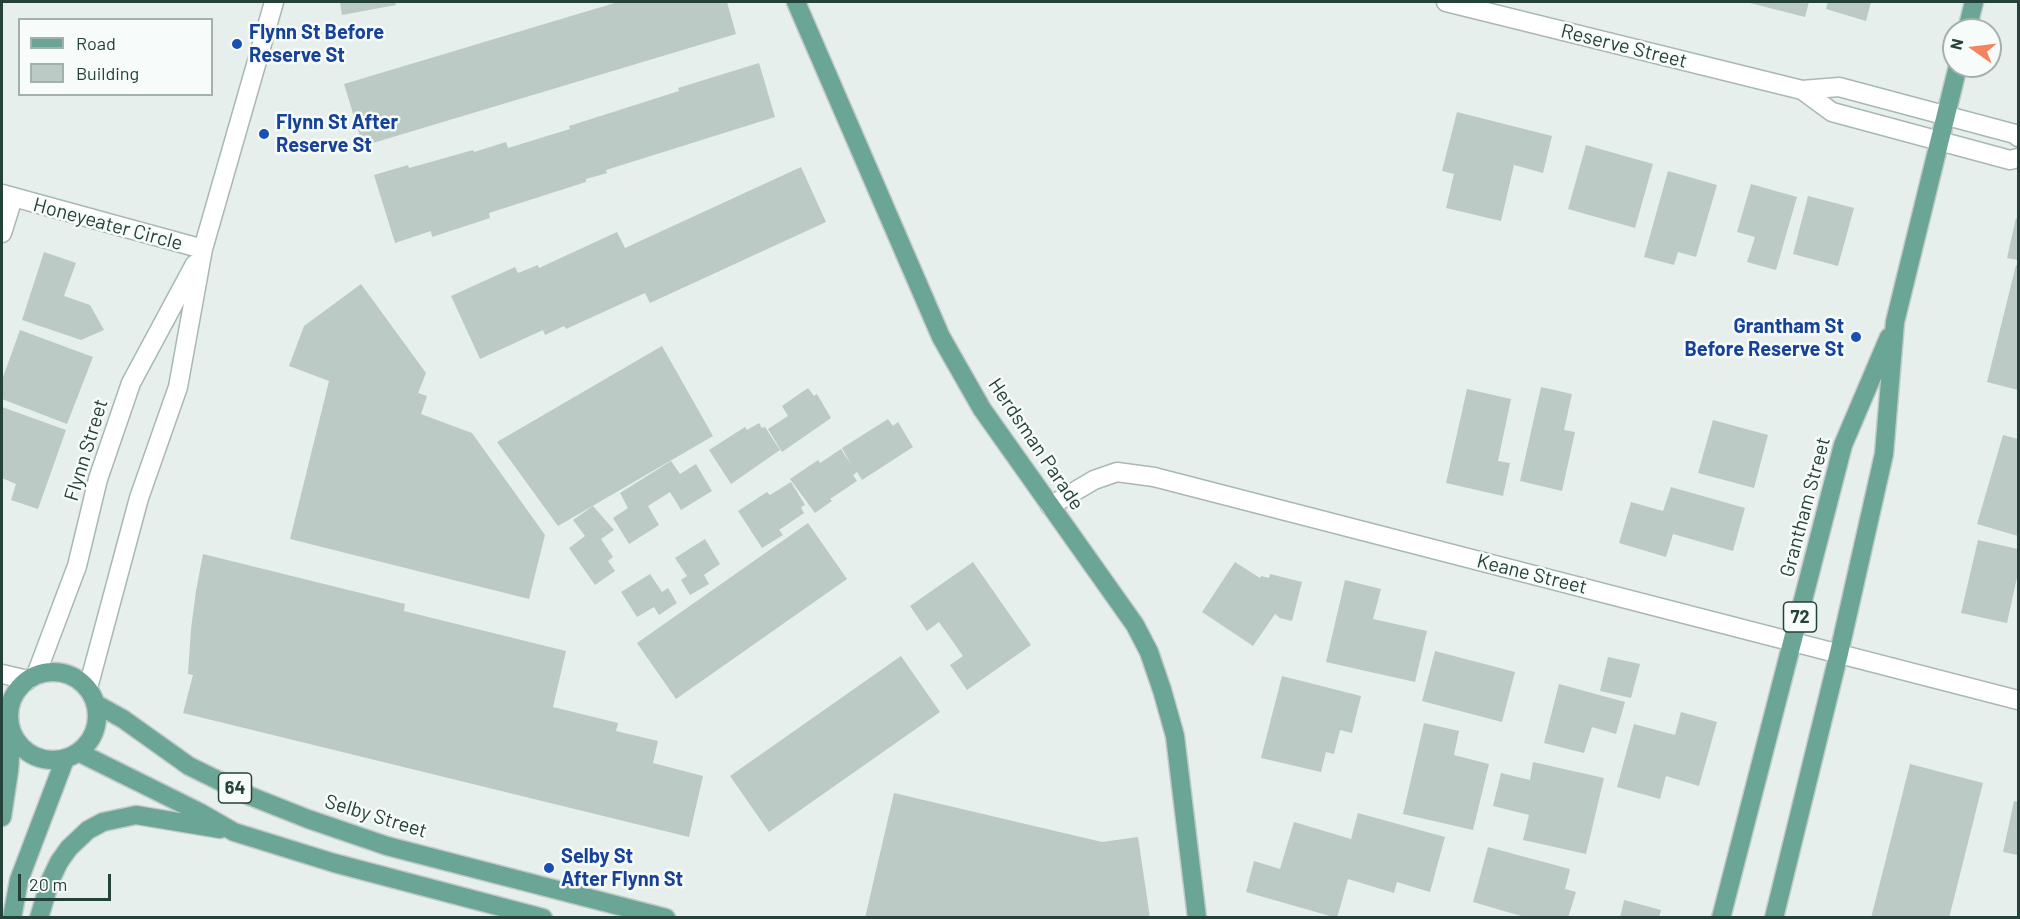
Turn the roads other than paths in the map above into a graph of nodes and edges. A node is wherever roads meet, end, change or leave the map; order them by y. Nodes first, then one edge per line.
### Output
1 (274, 2) edge
2 (796, 2) edge
3 (1446, 2) edge
4 (1974, 2) edge
5 (1970, 18) edge
6 (1955, 78) edge
7 (1802, 90) junction
8 (1946, 116) junction
9 (2019, 137) edge
10 (1939, 142) junction
11 (2019, 158) edge
12 (7, 196) edge
13 (2, 233) edge
14 (203, 249) junction
15 (1895, 322) junction
16 (1050, 506) junction
17 (1794, 641) junction
18 (1839, 653) junction
19 (2, 674) edge
20 (32, 677) junction
21 (92, 696) junction
22 (2019, 700) edge
23 (8, 719) edge
24 (71, 756) junction
25 (2, 817) edge
26 (234, 832) junction
27 (12, 918) edge
28 (39, 918) edge
29 (543, 918) edge
30 (666, 918) edge
31 (1197, 918) edge
32 (1721, 918) edge
33 (1774, 918) edge

1 - 14 street, Flynn Street
2 - 16 main road, Herdsman Parade
3 - 7 street, Reserve Street
4 - 5 main road
6 - 8 main road, Grantham Street / 72
7 - 8 street, Reserve Street
7 - 10 street, Reserve Street
8 - 9 street, Reserve Street
8 - 10 main road, Grantham Street / 72
10 - 11 street, Reserve Street
10 - 15 main road, Grantham Street / 72
12 - 13 street, Honeyeater Circle
12 - 14 street, Honeyeater Circle
14 - 20 street, Flynn Street
14 - 21 street, Flynn Street
15 - 17 main road, Grantham Street / 72
15 - 18 main road, Grantham Street / 72
16 - 17 street, Keane Street
16 - 31 main road, Herdsman Parade
17 - 18 street, Keane Street
17 - 32 main road, Grantham Street / 72
18 - 22 street, Keane Street
18 - 33 main road, Grantham Street / 72
19 - 20 street
20 - 21 main road, 64
20 - 23 main road
21 - 24 main road
21 - 30 main road, Selby Street / 64
23 - 24 main road, 64
23 - 25 main road
24 - 26 main road, 64
24 - 27 main road
26 - 28 main road, 64
26 - 29 main road, 64

